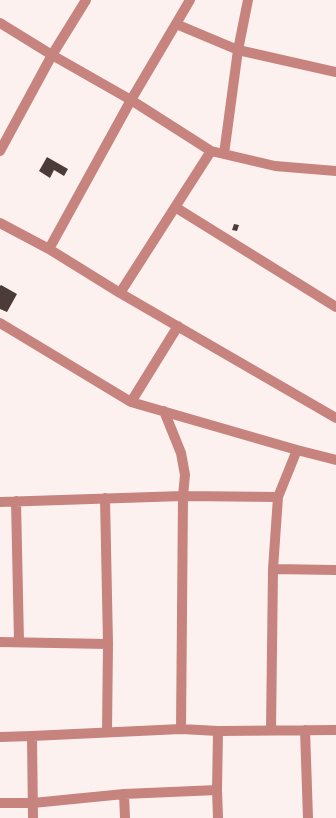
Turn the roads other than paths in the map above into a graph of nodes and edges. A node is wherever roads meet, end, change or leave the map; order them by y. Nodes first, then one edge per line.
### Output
1 (86, 0) edge
2 (190, 0) edge
3 (248, 0) edge
4 (0, 23) edge
5 (176, 24) junction
6 (238, 50) junction
7 (52, 55) junction
8 (336, 72) edge
9 (131, 100) junction
10 (0, 151) edge
11 (210, 151) junction
12 (224, 154) junction
13 (334, 173) edge
14 (175, 207) junction
15 (0, 224) edge
16 (49, 249) junction
17 (120, 293) junction
18 (336, 308) edge
19 (0, 323) edge
20 (178, 326) junction
21 (131, 402) junction
22 (164, 411) junction
23 (336, 418) edge
24 (297, 450) junction
25 (336, 460) edge
26 (183, 496) junction
27 (278, 497) junction
28 (105, 498) junction
29 (16, 501) junction
30 (0, 502) edge
31 (273, 569) junction
32 (336, 570) edge
33 (0, 642) edge
34 (19, 642) junction
35 (108, 644) junction
36 (181, 729) junction
37 (271, 730) junction
38 (305, 730) junction
39 (336, 730) edge
40 (218, 731) junction
41 (107, 732) junction
42 (32, 736) junction
43 (0, 737) edge
44 (217, 790) junction
45 (124, 794) junction
46 (0, 803) edge
47 (33, 803) junction
48 (33, 818) edge
49 (125, 818) edge
50 (218, 818) edge
51 (308, 818) edge

1 - 7 street
2 - 5 street
3 - 6 street
4 - 7 street
5 - 6 street
5 - 9 street
6 - 8 street
6 - 12 street
7 - 9 street
7 - 10 street
9 - 11 street
9 - 16 street
11 - 12 street
11 - 14 street
12 - 13 street
14 - 17 street
14 - 18 street
15 - 16 street
16 - 17 street
17 - 20 street
19 - 21 street
20 - 21 street
20 - 23 street
21 - 22 street
22 - 24 street
22 - 26 street
24 - 25 street
24 - 27 street
26 - 27 street
26 - 28 street
26 - 36 street
27 - 31 street
28 - 29 street
28 - 35 street
29 - 30 street
29 - 34 street
31 - 32 street
31 - 37 street
33 - 34 street
34 - 35 street
35 - 41 street
36 - 40 street
36 - 41 street
37 - 38 street
37 - 40 street
38 - 39 street
38 - 51 street
40 - 44 street
41 - 42 street
42 - 43 street
42 - 47 street
44 - 45 street
44 - 50 street
45 - 47 street
45 - 49 street
46 - 47 street
47 - 48 street

